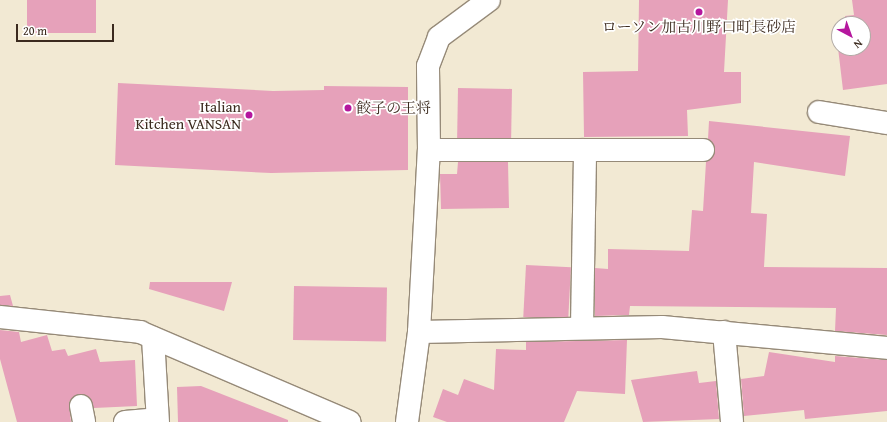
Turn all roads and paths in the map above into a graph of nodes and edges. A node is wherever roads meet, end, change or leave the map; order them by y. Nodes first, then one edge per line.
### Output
1 (490, 0) edge
2 (819, 112) dead end
3 (887, 122) edge
4 (429, 150) junction
5 (585, 150) junction
6 (702, 150) dead end
7 (0, 317) edge
8 (582, 327) junction
9 (418, 332) junction
10 (724, 332) junction
11 (152, 338) junction
12 (887, 348) edge
13 (157, 421) edge
14 (125, 422) edge
15 (350, 422) edge
16 (407, 422) edge
17 (732, 422) edge

1 - 4 street
2 - 3 street
4 - 5 street
4 - 9 street
5 - 6 street
5 - 8 street
7 - 11 street
8 - 9 street
8 - 10 street
9 - 16 street
10 - 12 street
10 - 17 street
11 - 13 street
11 - 15 street
13 - 14 street

